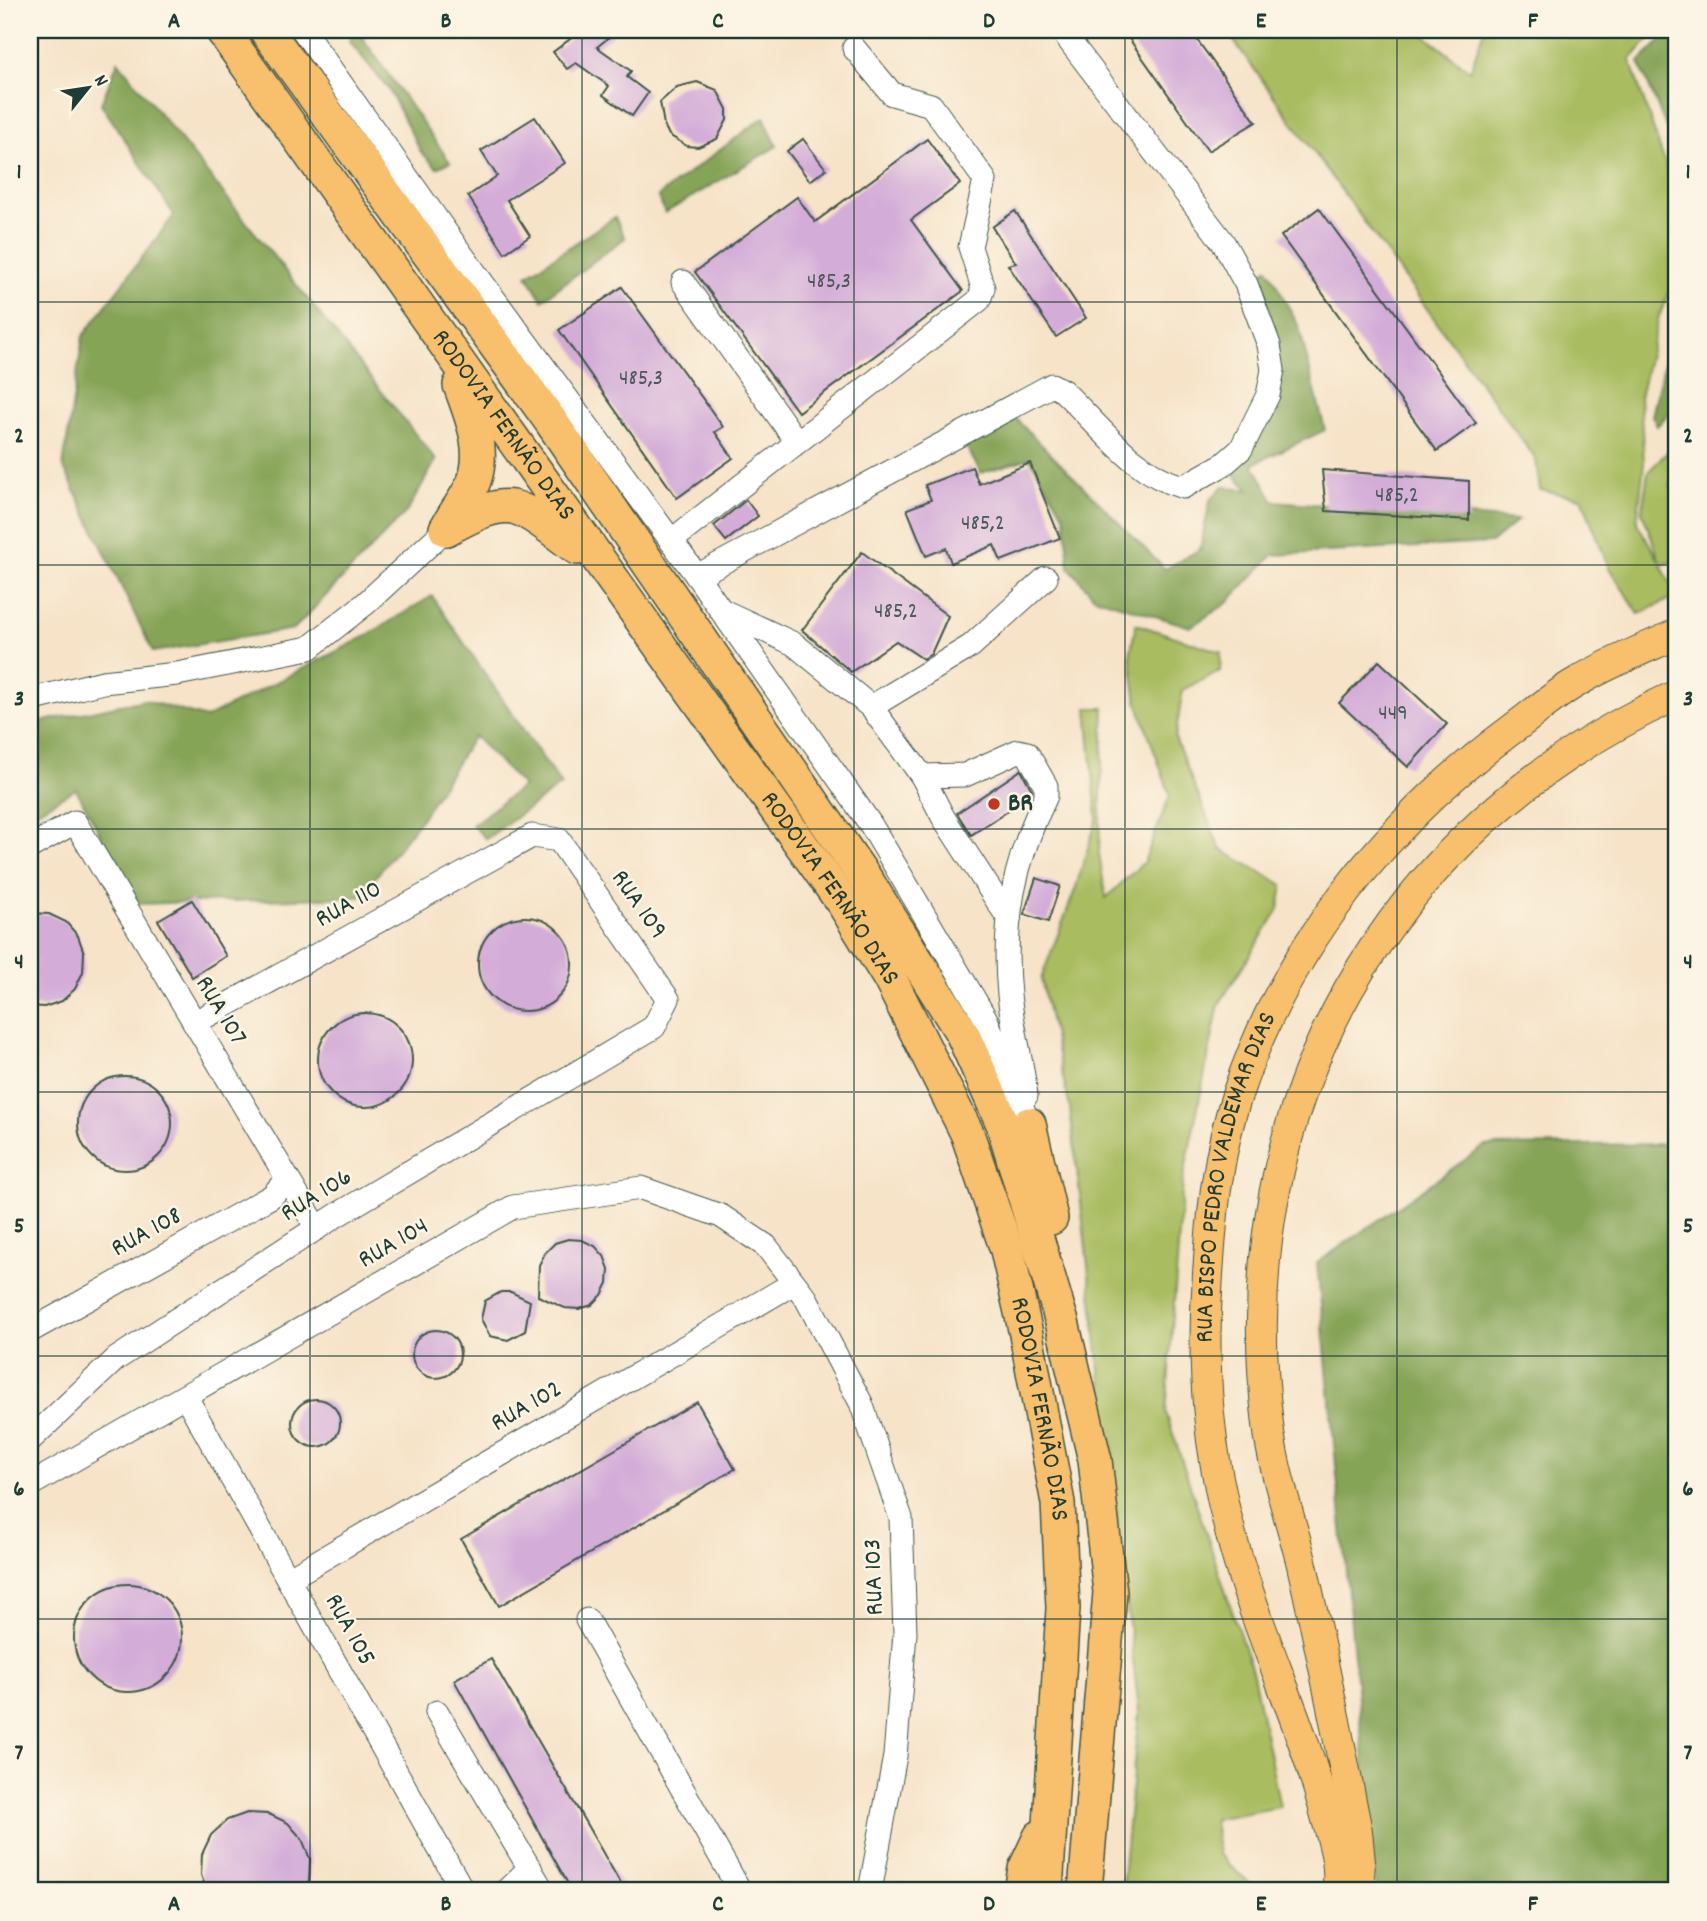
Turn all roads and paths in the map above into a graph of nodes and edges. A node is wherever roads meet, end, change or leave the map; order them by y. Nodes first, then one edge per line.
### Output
1 (200, 30) edge
2 (222, 30) edge
3 (266, 30) edge
4 (303, 30) edge
5 (1061, 30) edge
6 (854, 48) dead end
7 (277, 107) junction
8 (682, 282) dead end
9 (446, 346) junction
10 (792, 445) junction
11 (446, 528) junction
12 (667, 535) junction
13 (600, 565) junction
14 (697, 576) junction
15 (1046, 578) dead end
16 (721, 610) junction
17 (1677, 634) edge
18 (1677, 695) edge
19 (30, 700) edge
20 (871, 707) junction
21 (922, 776) junction
22 (532, 836) joint
23 (30, 846) edge
24 (1009, 919) junction
25 (194, 1023) junction
26 (654, 1027) joint
27 (1029, 1124) junction
28 (287, 1179) junction
29 (317, 1228) junction
30 (794, 1283) junction
31 (1062, 1322) junction
32 (30, 1331) edge
33 (186, 1397) junction
34 (30, 1440) edge
35 (30, 1485) edge
36 (288, 1579) junction
37 (587, 1620) dead end
38 (437, 1713) dead end
39 (1094, 1800) junction
40 (1050, 1816) junction
41 (530, 1868) junction
42 (463, 1891) edge
43 (506, 1891) edge
44 (543, 1891) edge
45 (740, 1891) edge
46 (870, 1891) edge
47 (1021, 1891) edge
48 (1046, 1891) edge
49 (1085, 1891) edge
50 (1106, 1891) edge
51 (1337, 1891) edge
52 (1358, 1891) edge

1 - 7 highway
2 - 7 highway, RODOVIA FERNÃO DIAS
3 - 31 highway, RODOVIA FERNÃO DIAS
4 - 12 street
5 - 14 street
6 - 10 street
7 - 9 highway, RODOVIA FERNÃO DIAS
8 - 10 street
9 - 11 highway
9 - 13 highway, RODOVIA FERNÃO DIAS
10 - 12 street
11 - 13 highway
11 - 19 street
12 - 14 street
13 - 40 highway, RODOVIA FERNÃO DIAS
14 - 16 street
15 - 20 street
16 - 20 street
16 - 27 street
17 - 51 main road, RUA BISPO PEDRO VALDEMAR DIAS
18 - 52 main road, RUA BISPO PEDRO VALDEMAR DIAS
20 - 21 street
21 - 24 street
21 - 24 street
22 - 25 street, RUA 110
22 - 26 street, RUA 109
23 - 25 street, RUA 107
24 - 27 street
25 - 28 street, RUA 107
26 - 29 street, RUA 106
27 - 31 highway
28 - 29 street, RUA 107
28 - 32 street, RUA 108
29 - 34 street, RUA 106
30 - 33 street, RUA 104
30 - 36 street, RUA 102
30 - 46 street, RUA 103
31 - 39 highway, RODOVIA FERNÃO DIAS
33 - 35 street, RUA 104
33 - 36 street, RUA 105
36 - 42 street, RUA 105
37 - 45 street
38 - 41 street
39 - 49 highway, RODOVIA FERNÃO DIAS
39 - 50 highway
40 - 47 highway
40 - 48 highway, RODOVIA FERNÃO DIAS
41 - 43 street
41 - 44 street

